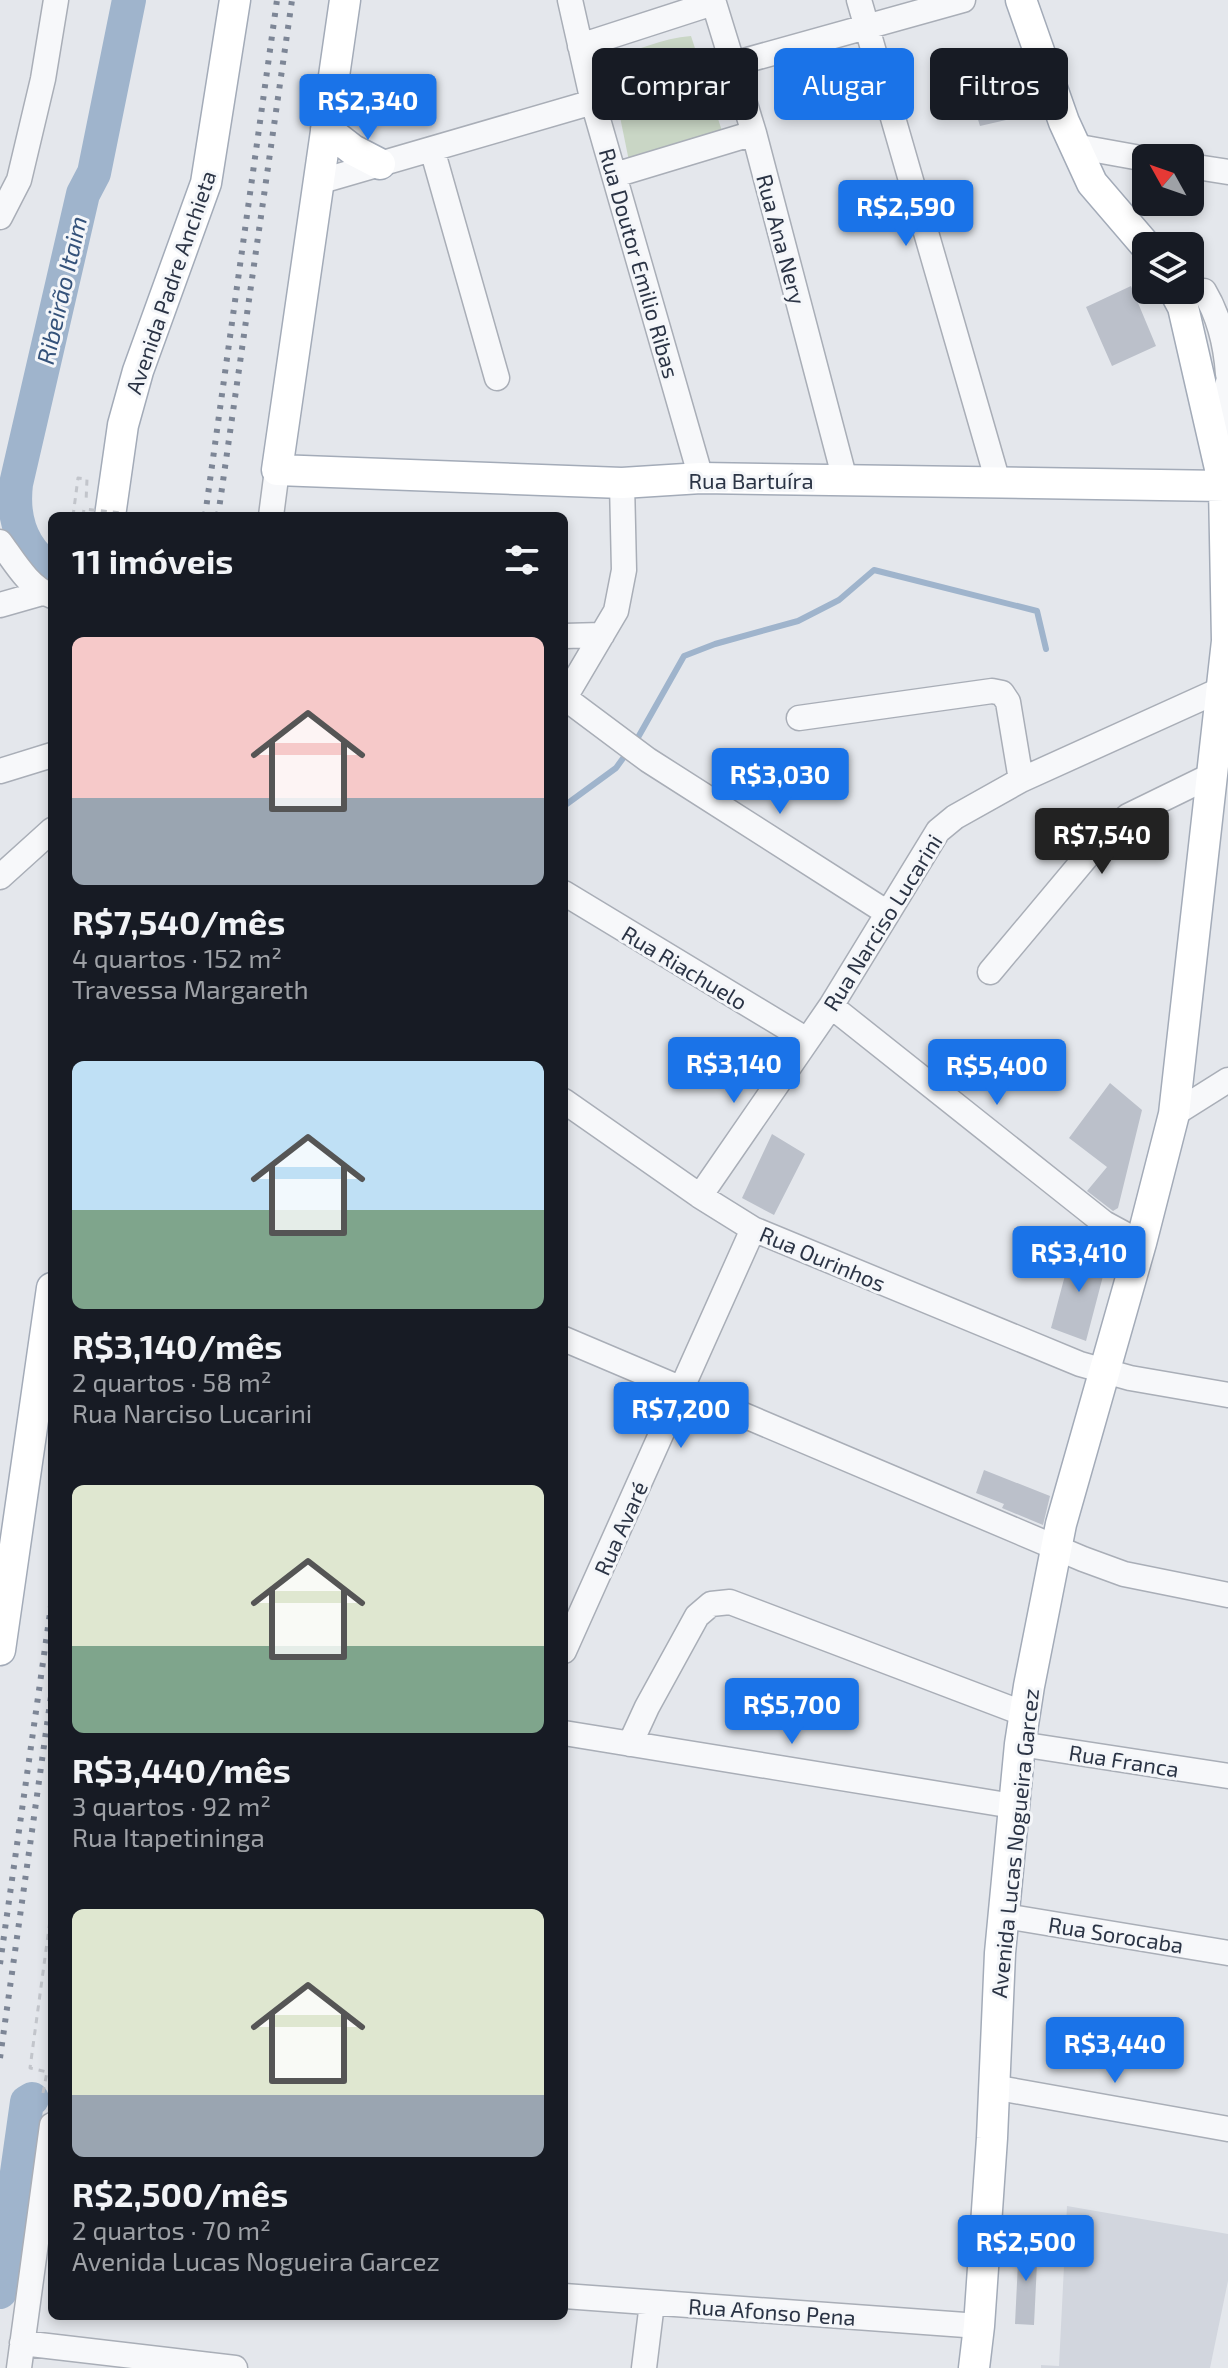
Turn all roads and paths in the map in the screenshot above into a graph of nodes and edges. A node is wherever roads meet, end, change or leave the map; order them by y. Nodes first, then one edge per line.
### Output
1 (56, 0) edge
2 (235, 0) edge
3 (347, 0) edge
4 (570, 0) edge
5 (859, 0) edge
6 (963, 0) edge
7 (1021, 0) edge
8 (713, 2) edge
9 (868, 28) junction
10 (580, 46) junction
11 (728, 48) edge
12 (758, 57) edge
13 (592, 98) edge
14 (592, 102) edge
15 (598, 120) edge
16 (750, 120) edge
17 (326, 129) junction
18 (754, 133) junction
19 (1074, 146) junction
20 (432, 149) junction
21 (1132, 156) edge
22 (380, 164) junction
23 (1204, 168) edge
24 (1228, 172) edge
25 (9, 175) edge
26 (615, 175) junction
27 (318, 182) junction
28 (0, 217) edge
29 (1134, 232) edge
30 (1204, 294) edge
31 (1204, 299) edge
32 (1184, 304) edge
33 (1228, 304) edge
34 (1228, 374) edge
35 (497, 378) dead end
36 (1228, 382) edge
37 (1216, 447) junction
38 (277, 470) junction
39 (701, 478) junction
40 (845, 480) junction
41 (998, 482) junction
42 (622, 483) junction
43 (1226, 486) edge
44 (98, 509) edge
45 (74, 512) edge
46 (84, 512) edge
47 (112, 512) edge
48 (272, 512) edge
49 (0, 542) edge
50 (47, 594) edge
51 (0, 605) edge
52 (602, 635) junction
53 (568, 636) edge
54 (1227, 642) edge
55 (1222, 689) junction
56 (568, 691) edge
57 (568, 701) edge
58 (799, 718) dead end
59 (48, 759) edge
60 (0, 771) edge
61 (1212, 775) junction
62 (1021, 780) junction
63 (48, 834) edge
64 (0, 877) edge
65 (568, 895) edge
66 (886, 912) junction
67 (990, 972) dead end
68 (831, 1006) junction
69 (807, 1040) junction
70 (1228, 1080) edge
71 (568, 1111) edge
72 (1174, 1114) junction
73 (700, 1196) junction
74 (753, 1229) junction
75 (1141, 1243) junction
76 (48, 1316) edge
77 (568, 1341) edge
78 (1104, 1372) junction
79 (682, 1390) junction
80 (1228, 1395) edge
81 (1056, 1548) junction
82 (1228, 1595) edge
83 (568, 1642) edge
84 (0, 1650) edge
85 (1025, 1714) junction
86 (568, 1734) edge
87 (630, 1744) junction
88 (1020, 1744) junction
89 (1228, 1776) edge
90 (1013, 1806) junction
91 (1005, 1916) junction
92 (48, 1935) edge
93 (1228, 1953) edge
94 (993, 2087) junction
95 (43, 2093) dead end
96 (1228, 2129) edge
97 (48, 2188) edge
98 (44, 2250) edge
99 (568, 2296) edge
100 (652, 2303) junction
101 (979, 2326) junction
102 (22, 2343) junction
103 (19, 2368) edge
104 (235, 2368) edge
105 (644, 2368) edge
106 (974, 2368) edge

1 - 25 street
2 - 44 main road, Avenida Padre Anchieta
3 - 17 main road
4 - 10 street, Rua Doutor Emilio Ribas
5 - 9 street
6 - 9 street
7 - 19 main road
8 - 10 street
8 - 11 street, Rua Ana Nery
9 - 12 street
9 - 41 street
10 - 13 street, Rua Doutor Emilio Ribas
14 - 20 street
15 - 26 street, Rua Doutor Emilio Ribas
16 - 18 street, Rua Ana Nery
17 - 22 main road
17 - 27 main road
18 - 26 street
18 - 40 street, Rua Ana Nery
19 - 21 street
19 - 29 main road
20 - 22 street
20 - 35 street
22 - 27 street
23 - 24 street
25 - 28 street
26 - 39 street, Rua Doutor Emilio Ribas
27 - 38 main road
30 - 33 street
31 - 34 street
32 - 37 main road, Avenida Lucas Nogueira Garcez
36 - 37 street
37 - 43 main road, Avenida Lucas Nogueira Garcez
38 - 42 main road, Rua Bartuíra
38 - 48 street
39 - 40 main road, Rua Bartuíra
39 - 42 main road, Rua Bartuíra
40 - 41 main road, Rua Bartuíra
41 - 43 main road, Rua Bartuíra
42 - 52 street
43 - 54 main road, Avenida Lucas Nogueira Garcez
44 - 45 path
46 - 47 path, bridge
49 - 50 street
50 - 51 street
52 - 53 street
52 - 56 street
54 - 55 main road, Avenida Lucas Nogueira Garcez
55 - 61 main road, Avenida Lucas Nogueira Garcez
55 - 62 street, Rua Narciso Lucarini
57 - 66 street
58 - 62 street
59 - 60 street
61 - 67 street
61 - 72 main road, Avenida Lucas Nogueira Garcez
62 - 66 street, Rua Narciso Lucarini
63 - 64 street
65 - 69 street, Rua Riachuelo
66 - 68 street, Rua Narciso Lucarini
68 - 69 street, Rua Narciso Lucarini
68 - 75 street
69 - 73 street, Rua Narciso Lucarini
70 - 72 street
71 - 73 street, Rua Ourinhos
72 - 75 main road, Avenida Lucas Nogueira Garcez
73 - 74 street, Rua Ourinhos
74 - 78 street, Rua Ourinhos
74 - 79 street, Rua Avaré
75 - 78 main road, Avenida Lucas Nogueira Garcez
76 - 84 main road
77 - 79 street
78 - 80 street, Rua Ourinhos
78 - 81 main road, Avenida Lucas Nogueira Garcez
79 - 81 street
79 - 83 street, Rua Avaré
81 - 82 street
81 - 85 main road, Avenida Lucas Nogueira Garcez
85 - 87 street
85 - 88 main road, Avenida Lucas Nogueira Garcez
86 - 87 street
87 - 90 street
88 - 89 street, Rua Franca
88 - 90 main road, Avenida Lucas Nogueira Garcez
90 - 91 main road, Avenida Lucas Nogueira Garcez
91 - 93 street, Rua Sorocaba
91 - 94 main road, Avenida Lucas Nogueira Garcez
92 - 95 path
94 - 96 street
94 - 101 main road, Avenida Lucas Nogueira Garcez
97 - 98 street
98 - 102 street
99 - 100 street, Rua Afonso Pena
100 - 101 street, Rua Afonso Pena
100 - 105 street
101 - 106 main road, Avenida Lucas Nogueira Garcez
102 - 103 street
102 - 104 street

